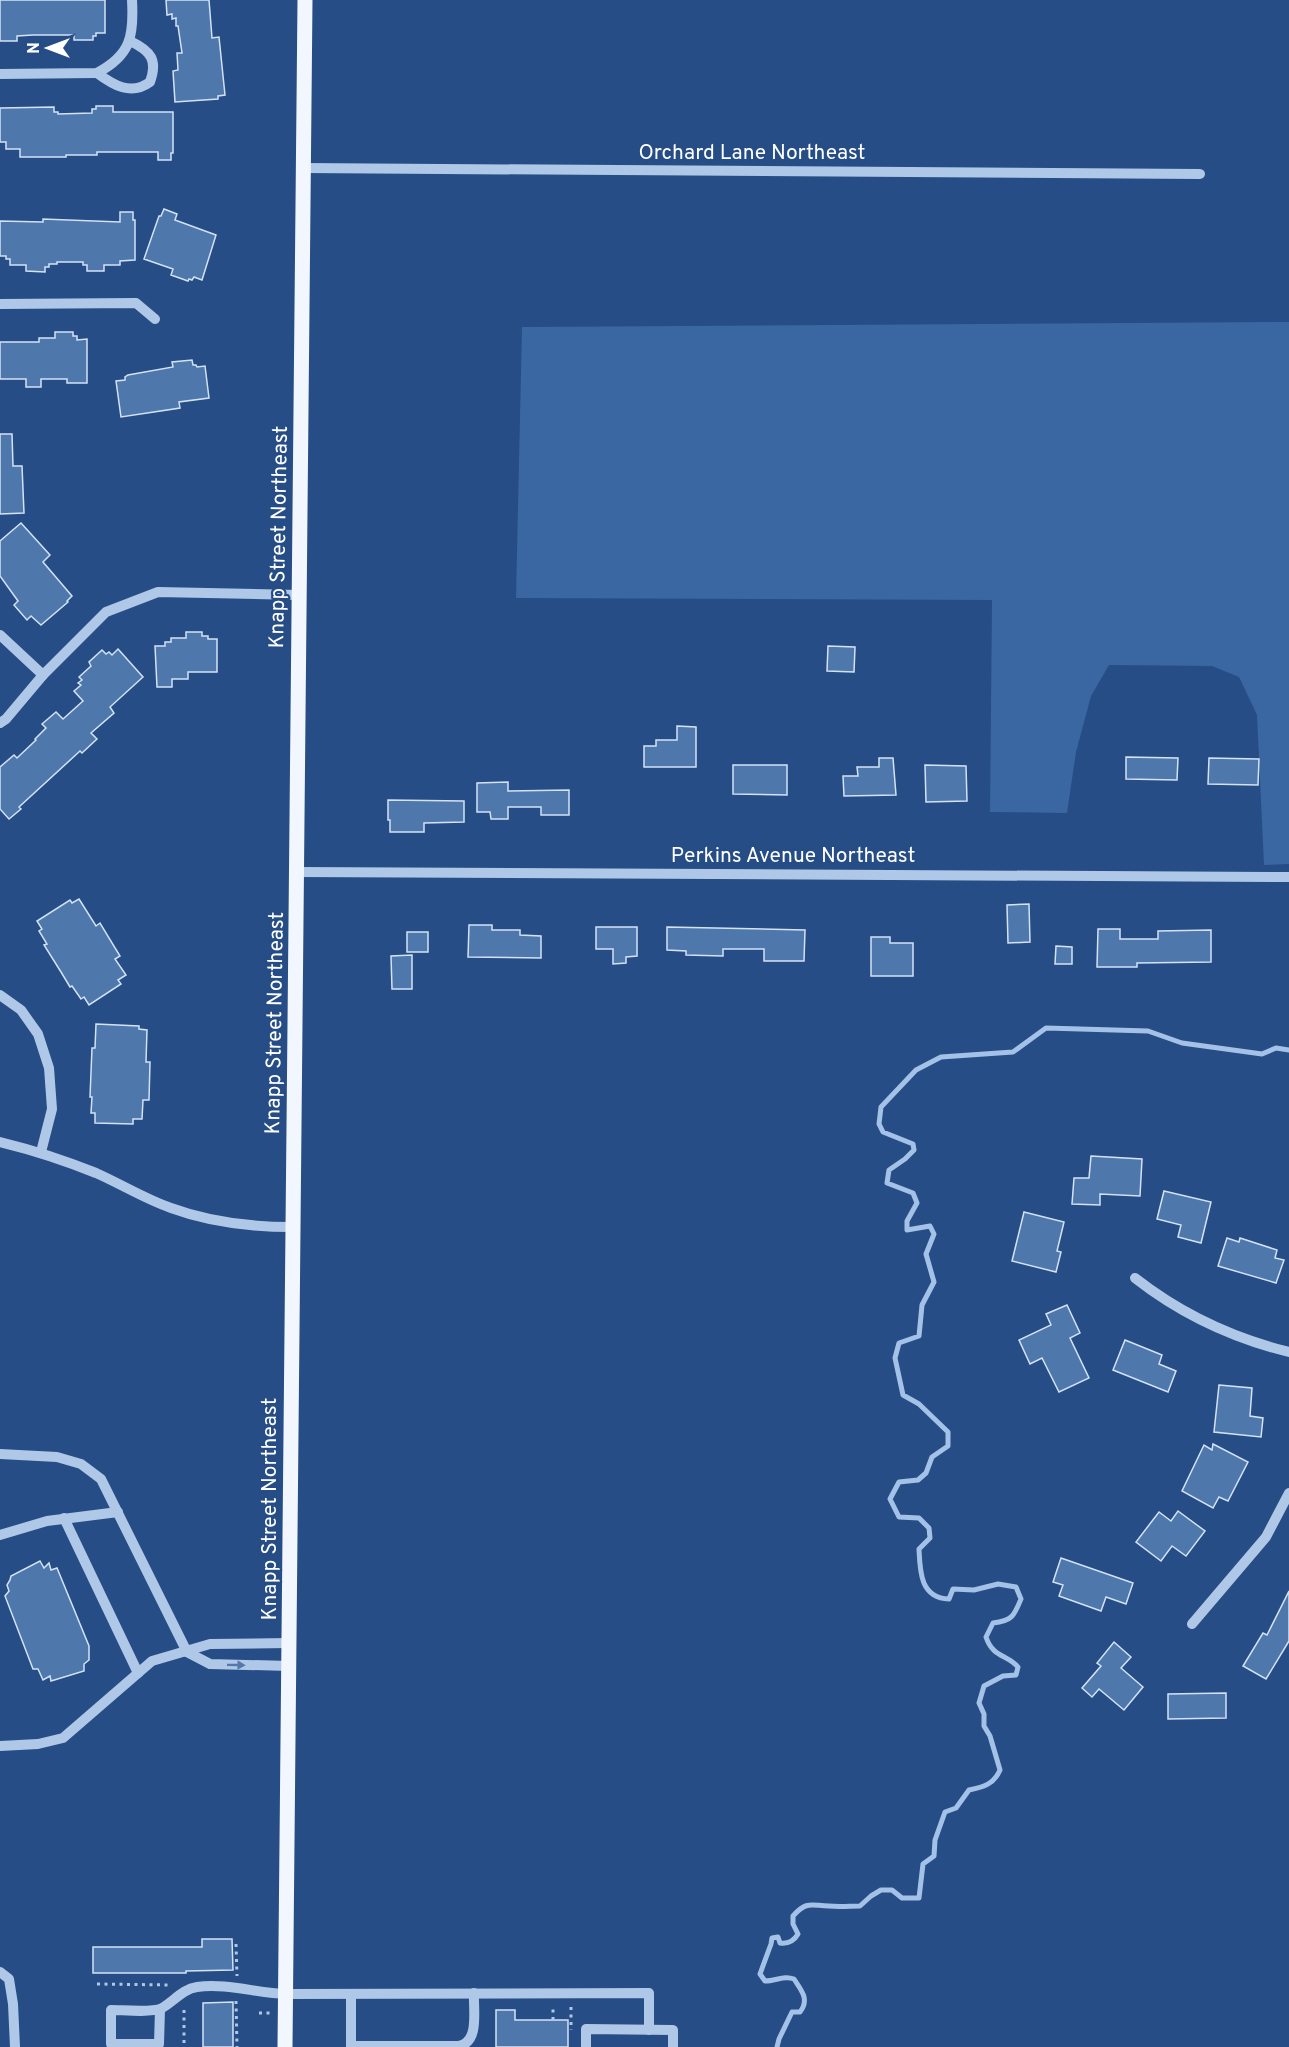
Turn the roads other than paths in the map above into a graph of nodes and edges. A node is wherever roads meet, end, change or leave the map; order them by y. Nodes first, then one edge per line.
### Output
1 (132, 0) edge
2 (305, 0) edge
3 (130, 41) junction
4 (97, 73) junction
5 (0, 74) edge
6 (303, 168) junction
7 (1200, 174) dead end
8 (0, 304) edge
9 (155, 320) dead end
10 (299, 595) junction
11 (0, 634) edge
12 (43, 675) junction
13 (0, 723) edge
14 (297, 872) junction
15 (1289, 877) edge
16 (0, 995) edge
17 (0, 1142) edge
18 (41, 1152) junction
19 (292, 1227) junction
20 (1135, 1278) dead end
21 (1289, 1352) edge
22 (0, 1455) edge
23 (1289, 1493) edge
24 (118, 1512) junction
25 (64, 1518) junction
26 (0, 1535) edge
27 (1192, 1624) dead end
28 (289, 1643) junction
29 (187, 1652) junction
30 (289, 1666) junction
31 (138, 1673) junction
32 (0, 1746) edge
33 (0, 1972) edge
34 (474, 1993) junction
35 (285, 1994) junction
36 (351, 1994) junction
37 (160, 2009) junction
38 (649, 2030) junction
39 (111, 2045) edge
40 (15, 2047) edge
41 (285, 2047) edge
42 (586, 2047) edge
43 (673, 2047) edge

1 - 3 street
2 - 6 main road, Knapp Street Northeast
3 - 4 street
3 - 4 street
4 - 5 street
6 - 7 street, Orchard Lane Northeast
6 - 10 main road, Knapp Street Northeast
8 - 9 street
10 - 12 street
10 - 14 main road, Knapp Street Northeast
11 - 12 street
12 - 13 street
14 - 15 street, Perkins Avenue Northeast
14 - 19 main road, Knapp Street Northeast
16 - 18 street
17 - 18 street
18 - 19 street
19 - 28 main road, Knapp Street Northeast
20 - 21 street
22 - 24 street
23 - 27 street
24 - 25 street
24 - 29 street
25 - 26 street
25 - 31 street
28 - 29 street
28 - 30 main road, Knapp Street Northeast
29 -> 30 street
29 - 31 street
30 - 35 main road, Knapp Street Northeast
31 - 32 street
33 - 40 street
34 - 36 street
34 - 36 street
34 - 38 street
35 - 36 street
35 - 37 street
35 - 41 main road, Knapp Street Northeast
37 - 39 street
37 - 39 street
38 - 42 street
38 - 43 street

